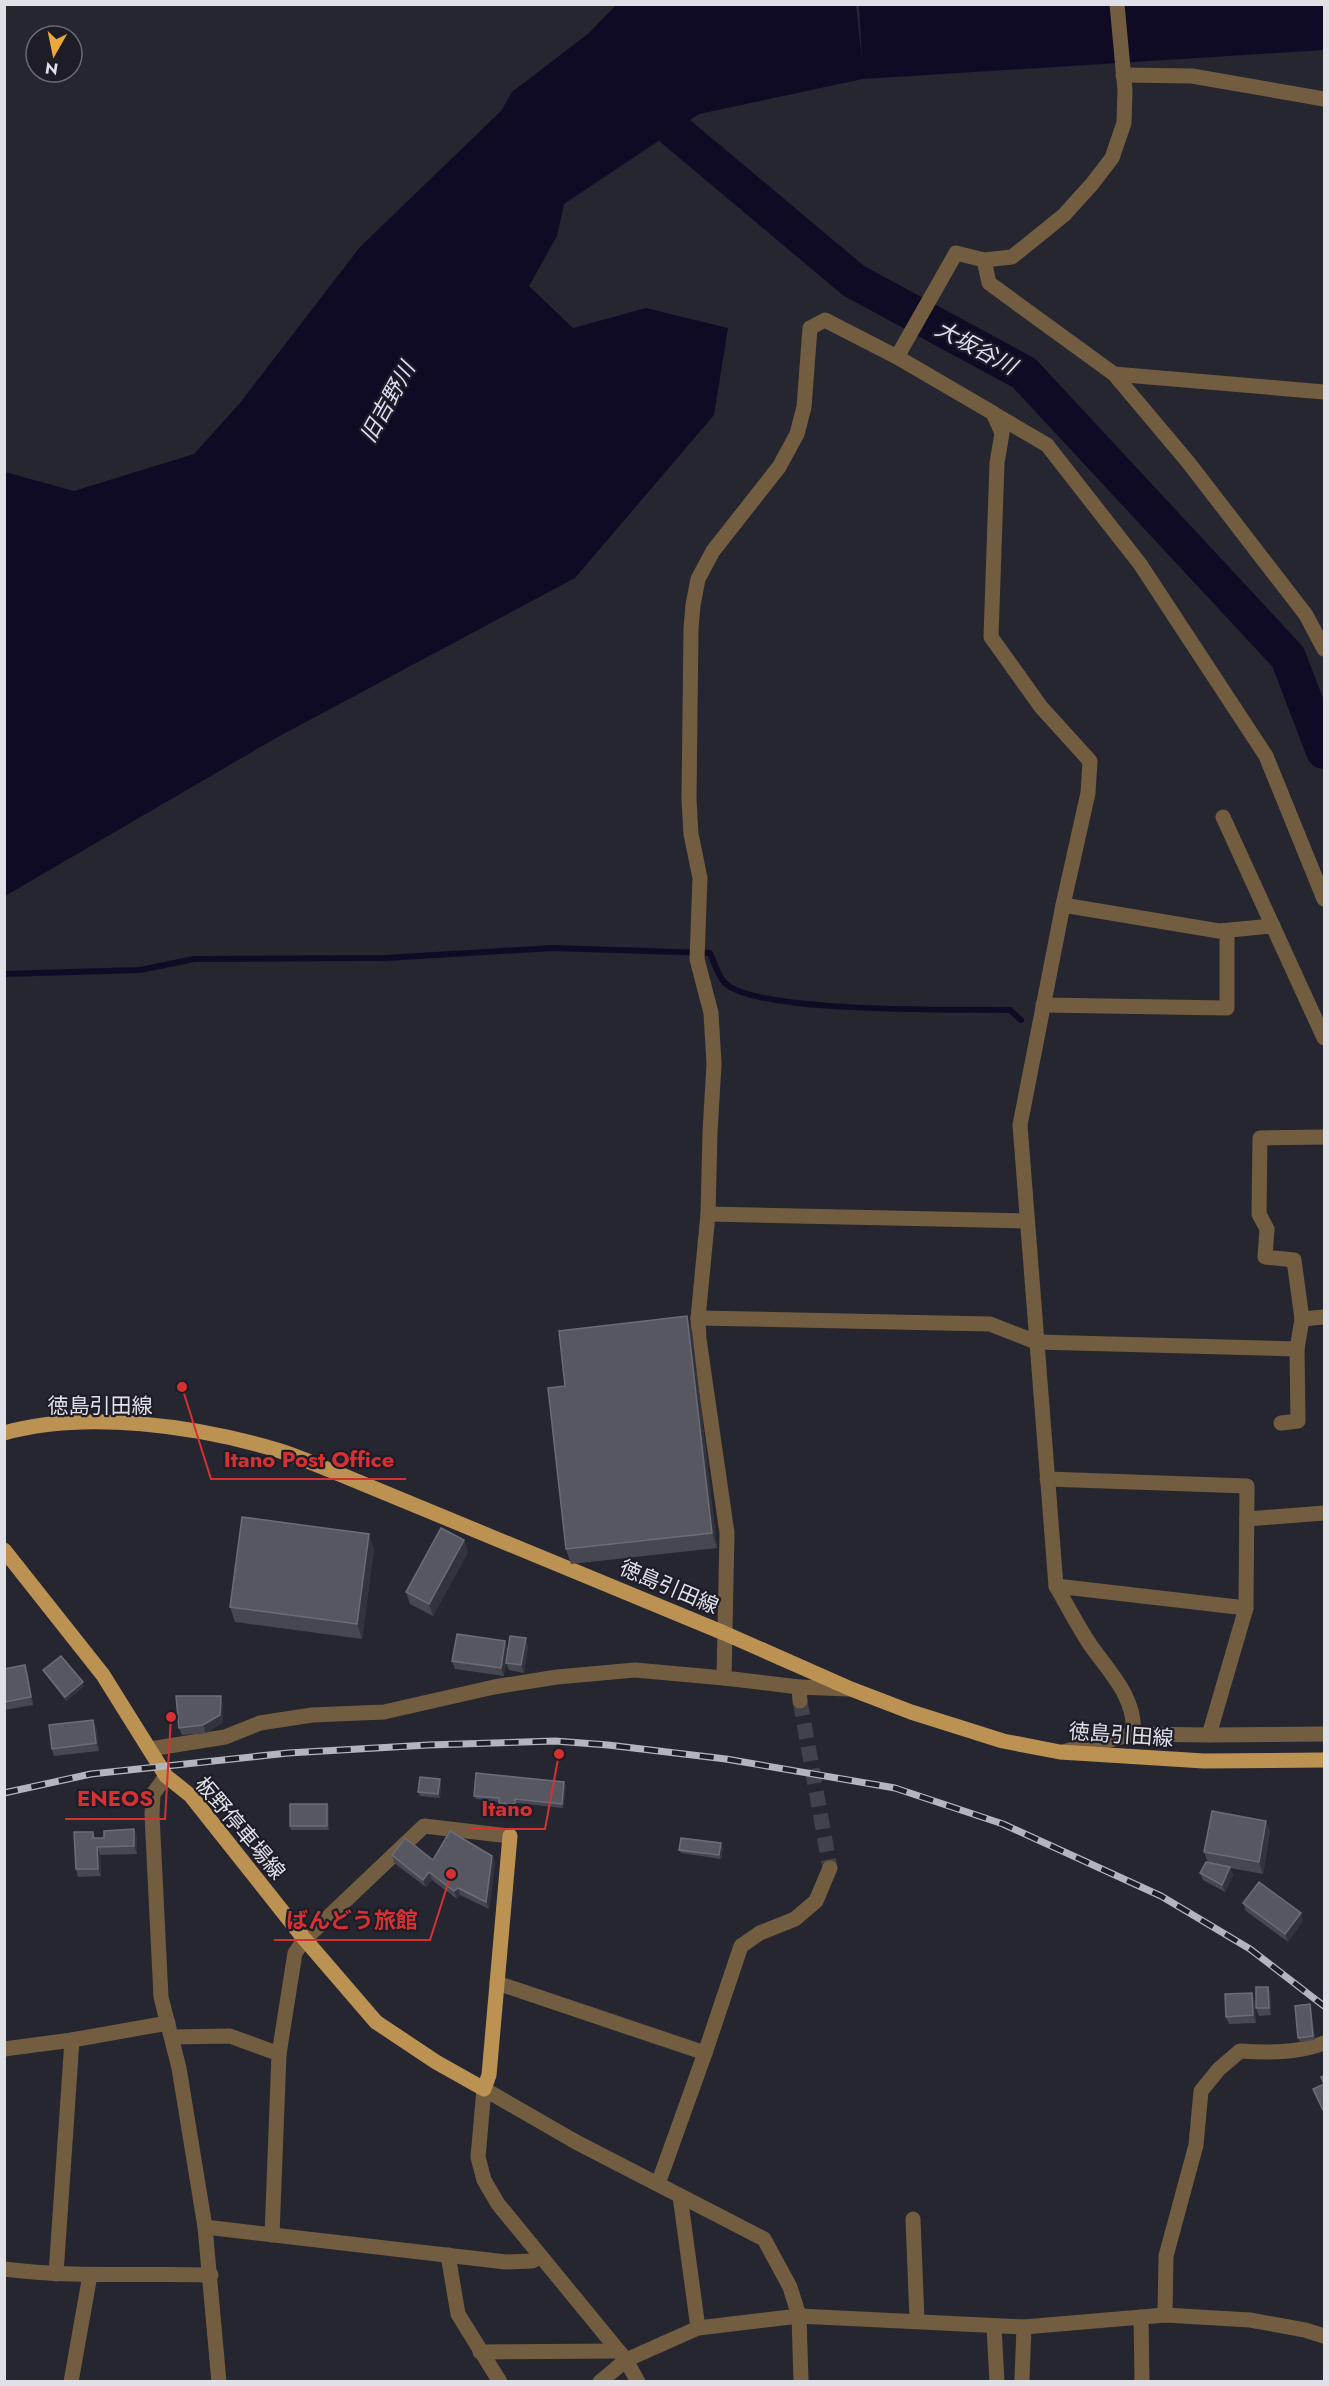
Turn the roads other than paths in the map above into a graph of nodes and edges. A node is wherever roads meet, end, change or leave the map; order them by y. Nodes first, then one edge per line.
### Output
1 (1117, 4) edge
2 (1122, 70) junction
3 (1324, 99) edge
4 (984, 260) junction
5 (897, 357) junction
6 (1114, 374) junction
7 (1324, 392) edge
8 (993, 413) junction
9 (1324, 649) edge
10 (1223, 817) dead end
11 (1324, 899) edge
12 (1063, 905) junction
13 (1273, 926) junction
14 (1227, 931) junction
15 (1043, 1005) junction
16 (1324, 1038) edge
17 (1324, 1137) edge
18 (708, 1214) junction
19 (1027, 1221) junction
20 (1324, 1317) edge
21 (698, 1318) junction
22 (1302, 1319) junction
23 (1036, 1342) junction
24 (1297, 1349) junction
25 (1281, 1423) dead end
26 (4, 1433) edge
27 (1047, 1479) junction
28 (1324, 1514) edge
29 (1247, 1519) junction
30 (4, 1550) edge
31 (1056, 1586) junction
32 (1246, 1608) junction
33 (724, 1633) junction
34 (724, 1678) junction
35 (851, 1689) junction
36 (1133, 1734) junction
37 (1324, 1734) edge
38 (1209, 1735) junction
39 (150, 1749) junction
40 (1060, 1752) junction
41 (1324, 1760) edge
42 (166, 1776) junction
43 (510, 1836) joint
44 (830, 1868) tunnel mouth
45 (305, 1939) junction
46 (497, 1983) junction
47 (170, 2030) junction
48 (72, 2040) junction
49 (1324, 2044) edge
50 (4, 2049) edge
51 (705, 2053) junction
52 (279, 2054) junction
53 (484, 2089) junction
54 (658, 2184) junction
55 (680, 2196) junction
56 (913, 2219) dead end
57 (206, 2227) junction
58 (272, 2235) junction
59 (448, 2255) junction
60 (540, 2256) junction
61 (4, 2270) edge
62 (56, 2274) junction
63 (90, 2275) junction
64 (211, 2275) junction
65 (1165, 2315) junction
66 (799, 2316) junction
67 (1141, 2317) junction
68 (917, 2320) junction
69 (994, 2326) junction
70 (1024, 2327) junction
71 (698, 2328) junction
72 (1324, 2336) edge
73 (480, 2352) junction
74 (622, 2355) junction
75 (1022, 2379) dead end
76 (71, 2382) edge
77 (219, 2382) edge
78 (500, 2382) edge
79 (600, 2382) edge
80 (638, 2382) edge
81 (801, 2382) edge
82 (997, 2382) edge
83 (1142, 2382) edge

1 - 2 street
2 - 3 street
2 - 4 street
4 - 5 street
4 - 6 street
5 - 8 street
5 - 18 street
6 - 7 street
6 - 9 street
8 - 11 street
8 - 12 street
10 - 13 street
12 - 14 street
12 - 15 street
13 - 14 street
13 - 16 street
14 - 15 street
15 - 19 street
17 - 22 street
18 - 19 street
18 - 21 street
19 - 23 street
20 - 22 street
21 - 23 street
21 - 33 street
22 - 24 street
23 - 24 street
23 - 27 street
24 - 25 street
26 - 33 main road, 徳島引田線
27 - 29 street
27 - 31 street
28 - 29 street
29 - 32 street
30 - 39 main road, 板野停車場線
31 - 32 street
31 - 36 street
32 - 38 street
33 - 34 street
33 - 35 main road, 徳島引田線
34 - 35 street
34 - 39 street
35 - 40 main road, 徳島引田線
36 - 38 street
36 - 40 street
37 - 38 street
39 - 42 main road, 板野停車場線
40 - 41 main road, 徳島引田線
42 - 45 main road, 板野停車場線
42 - 47 street
43 - 45 street
43 - 46 main road
44 - 51 street
45 - 52 street
45 - 53 main road, 板野停車場線
46 - 51 street
46 - 53 main road
47 - 48 street
47 - 52 street
47 - 57 street
48 - 50 street
48 - 62 street
49 - 65 street
51 - 54 street
52 - 58 street
53 - 54 street
53 - 60 street
54 - 55 street
55 - 66 street
55 - 71 street
56 - 68 street
57 - 58 street
57 - 64 street
58 - 59 street
59 - 60 street
59 - 73 street
60 - 74 street
61 - 62 street
62 - 63 street
63 - 64 street
63 - 76 street
64 - 77 street
65 - 67 street
65 - 72 street
66 - 68 street
66 - 71 street
66 - 81 street
67 - 70 street
67 - 83 street
68 - 69 street
69 - 70 street
69 - 82 street
70 - 75 street
71 - 74 street
73 - 74 street
73 - 78 street
74 - 79 street
74 - 80 street

